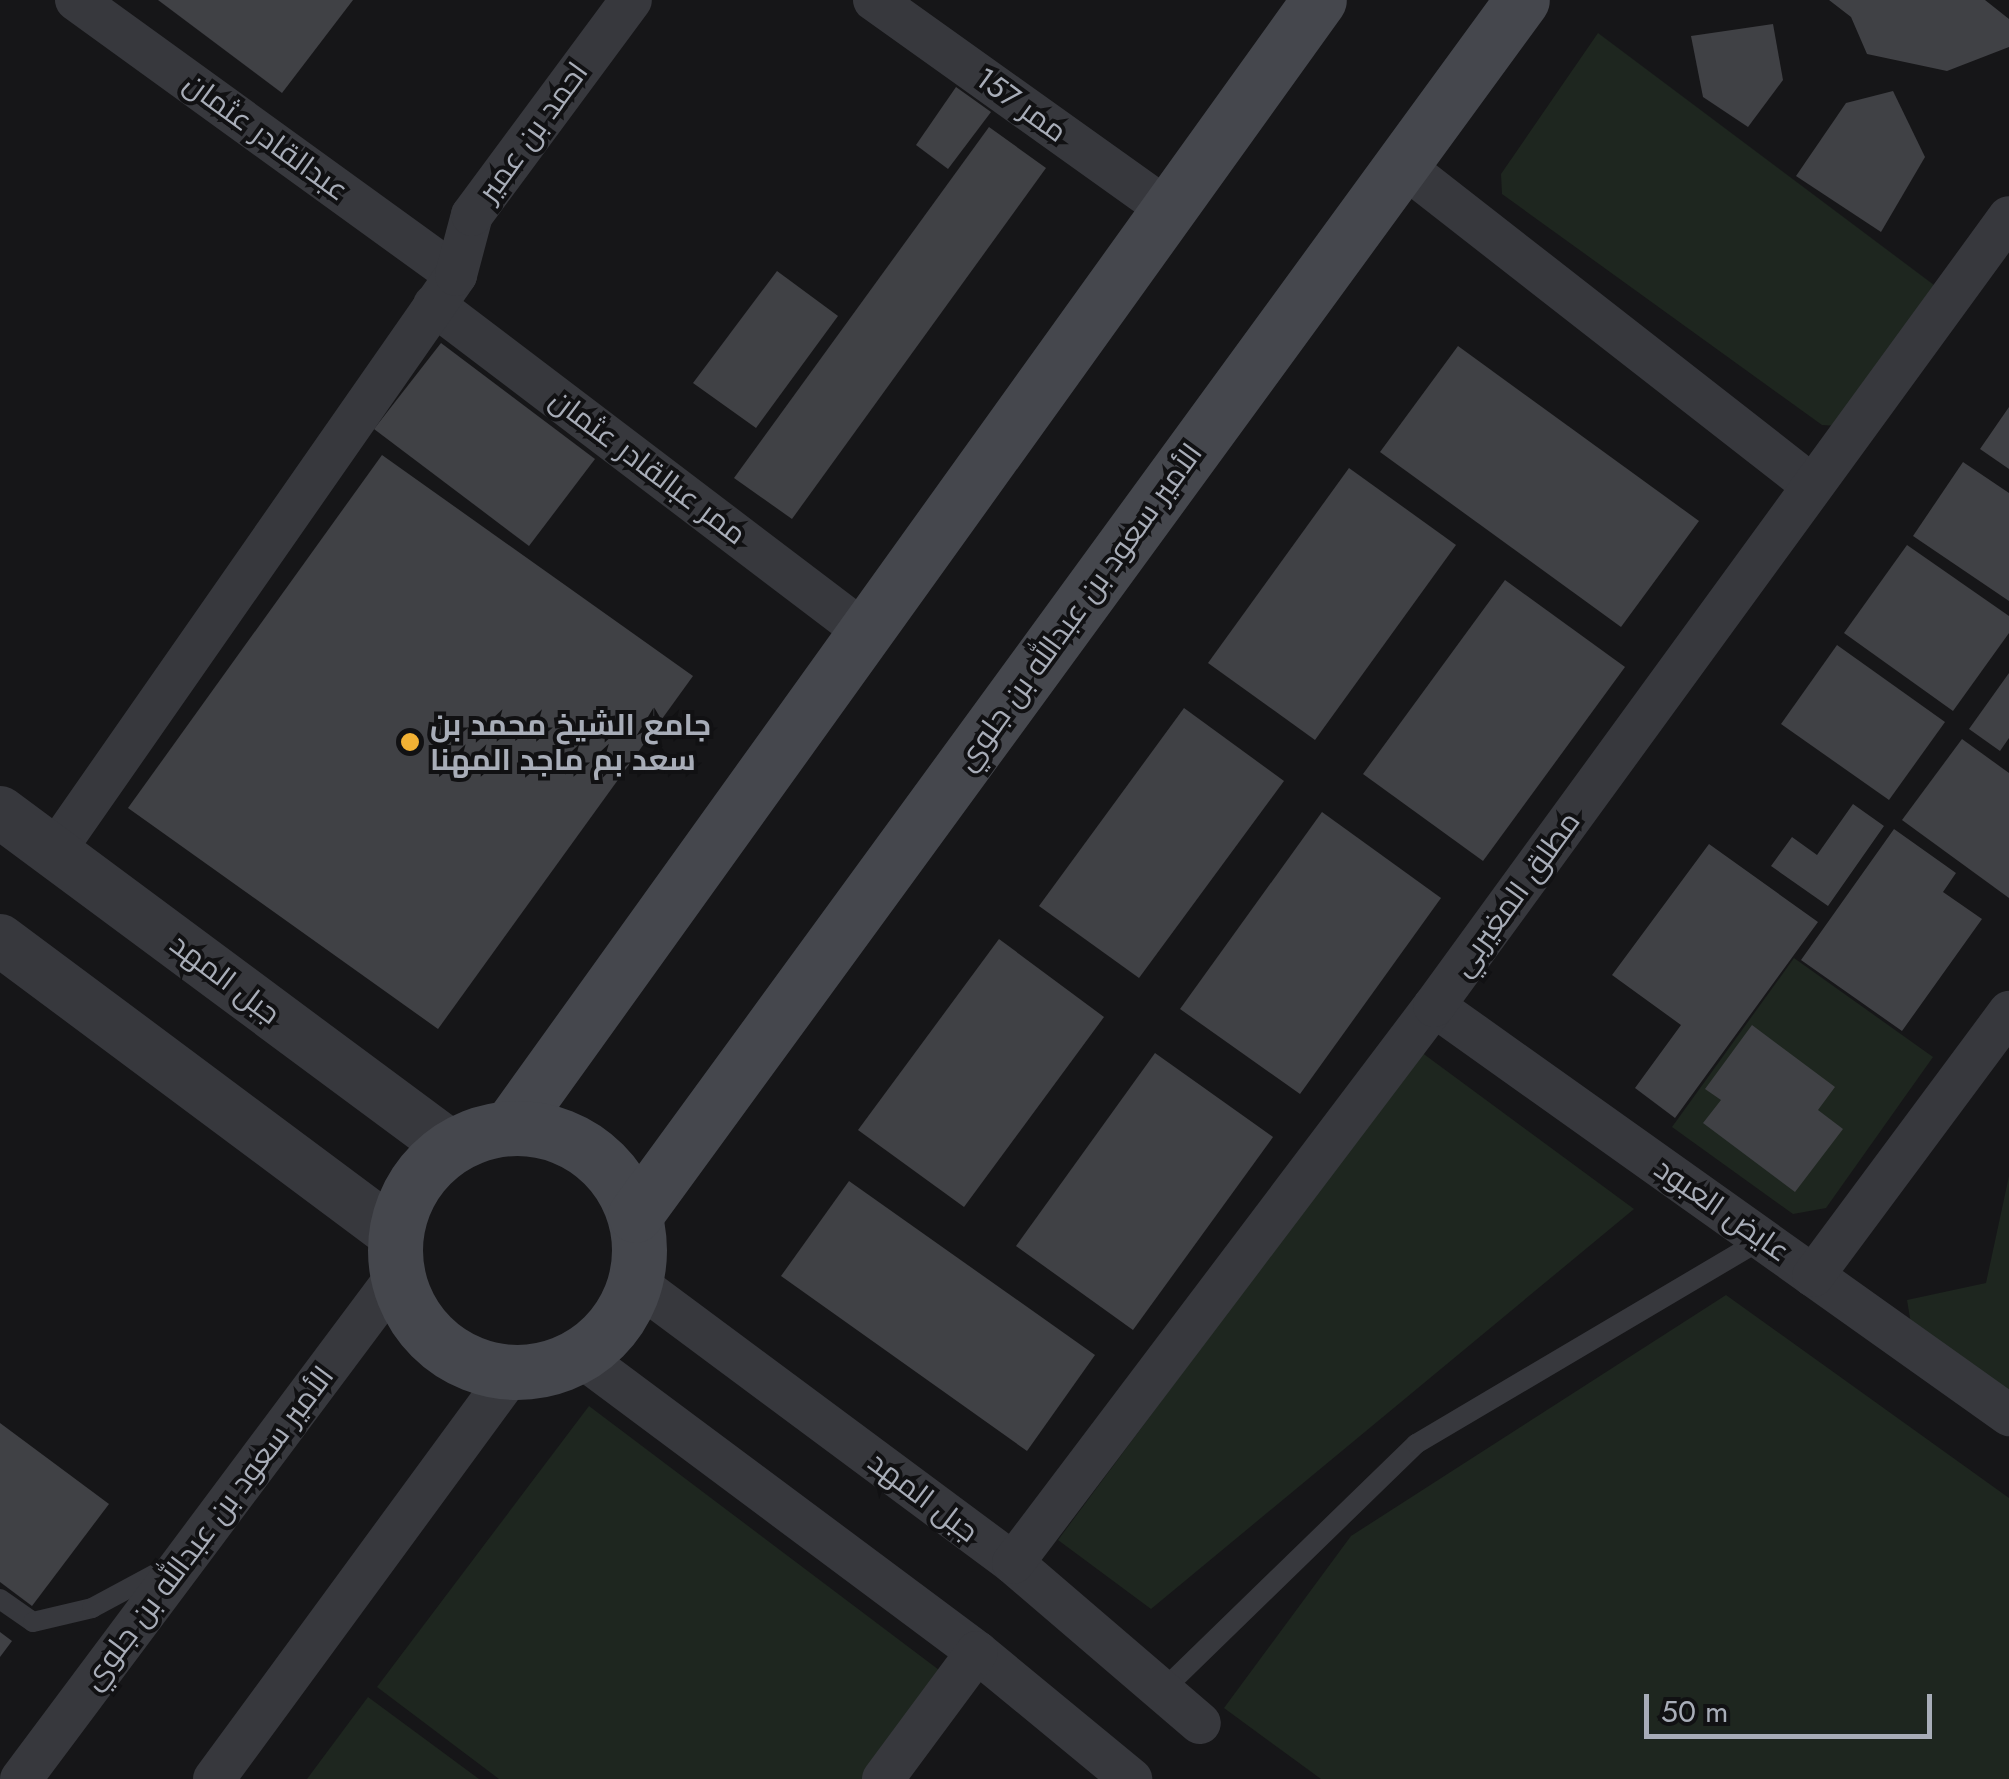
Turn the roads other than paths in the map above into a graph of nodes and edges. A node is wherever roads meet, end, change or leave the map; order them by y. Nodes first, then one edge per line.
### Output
1 (76, 0) edge
2 (631, 0) edge
3 (874, 0) edge
4 (1319, 0) edge
5 (1522, 0) edge
6 (1402, 164) junction
7 (1167, 209) junction
8 (2009, 217) edge
9 (445, 290) junction
10 (1813, 486) junction
11 (862, 630) junction
12 (0, 812) edge
13 (54, 852) junction
14 (0, 940) edge
15 (1434, 1006) junction
16 (2009, 1012) edge
17 (510, 1128) junction
18 (450, 1146) junction
19 (635, 1214) junction
20 (1762, 1239) junction
21 (395, 1256) junction
22 (1814, 1276) junction
23 (636, 1283) junction
24 (580, 1356) junction
25 (511, 1374) junction
26 (2009, 1414) edge
27 (187, 1556) junction
28 (1013, 1564) junction
29 (0, 1599) edge
30 (977, 1652) junction
31 (1160, 1692) junction
32 (1200, 1724) dead end
33 (20, 1779) edge
34 (214, 1779) edge
35 (883, 1779) edge
36 (1131, 1779) edge

1 - 9 street, عبدالقادر عثمان
2 - 9 street, احمد بن عمير
3 - 7 street, ممر 157
4 - 7 main road
5 - 6 main road, الأمير سعود بن عبدالله بن جلوي
6 - 10 street
6 - 19 main road, الأمير سعود بن عبدالله بن جلوي
7 - 11 main road
8 - 10 street, مطلق المغيربي
9 - 11 street, ممر عبالقادر عثمان
9 - 13 street, احمد بن عمير
10 - 15 street, مطلق المغيربي
11 - 17 main road
12 - 13 street, جبل المهد
13 - 18 street, جبل المهد
14 - 21 street
15 - 20 street, عايض العبود
15 - 28 street, مطلق المغيربي
16 - 22 street
17 - 18 main road
17 - 19 main road
18 - 21 main road
19 - 23 main road
20 - 22 street, عايض العبود
20 - 31 lane
21 - 25 main road
21 - 27 street, الأمير سعود بن عبدالله بن جلوي
22 - 26 street, عايض العبود
23 - 24 main road
23 - 28 street, جبل المهد
24 - 25 main road
24 - 30 street
25 - 34 street
27 - 29 lane
27 - 33 street, الأمير سعود بن عبدالله بن جلوي
28 - 31 street, جبل المهد
30 - 35 street
30 - 36 street
31 - 32 street, جبل المهد

